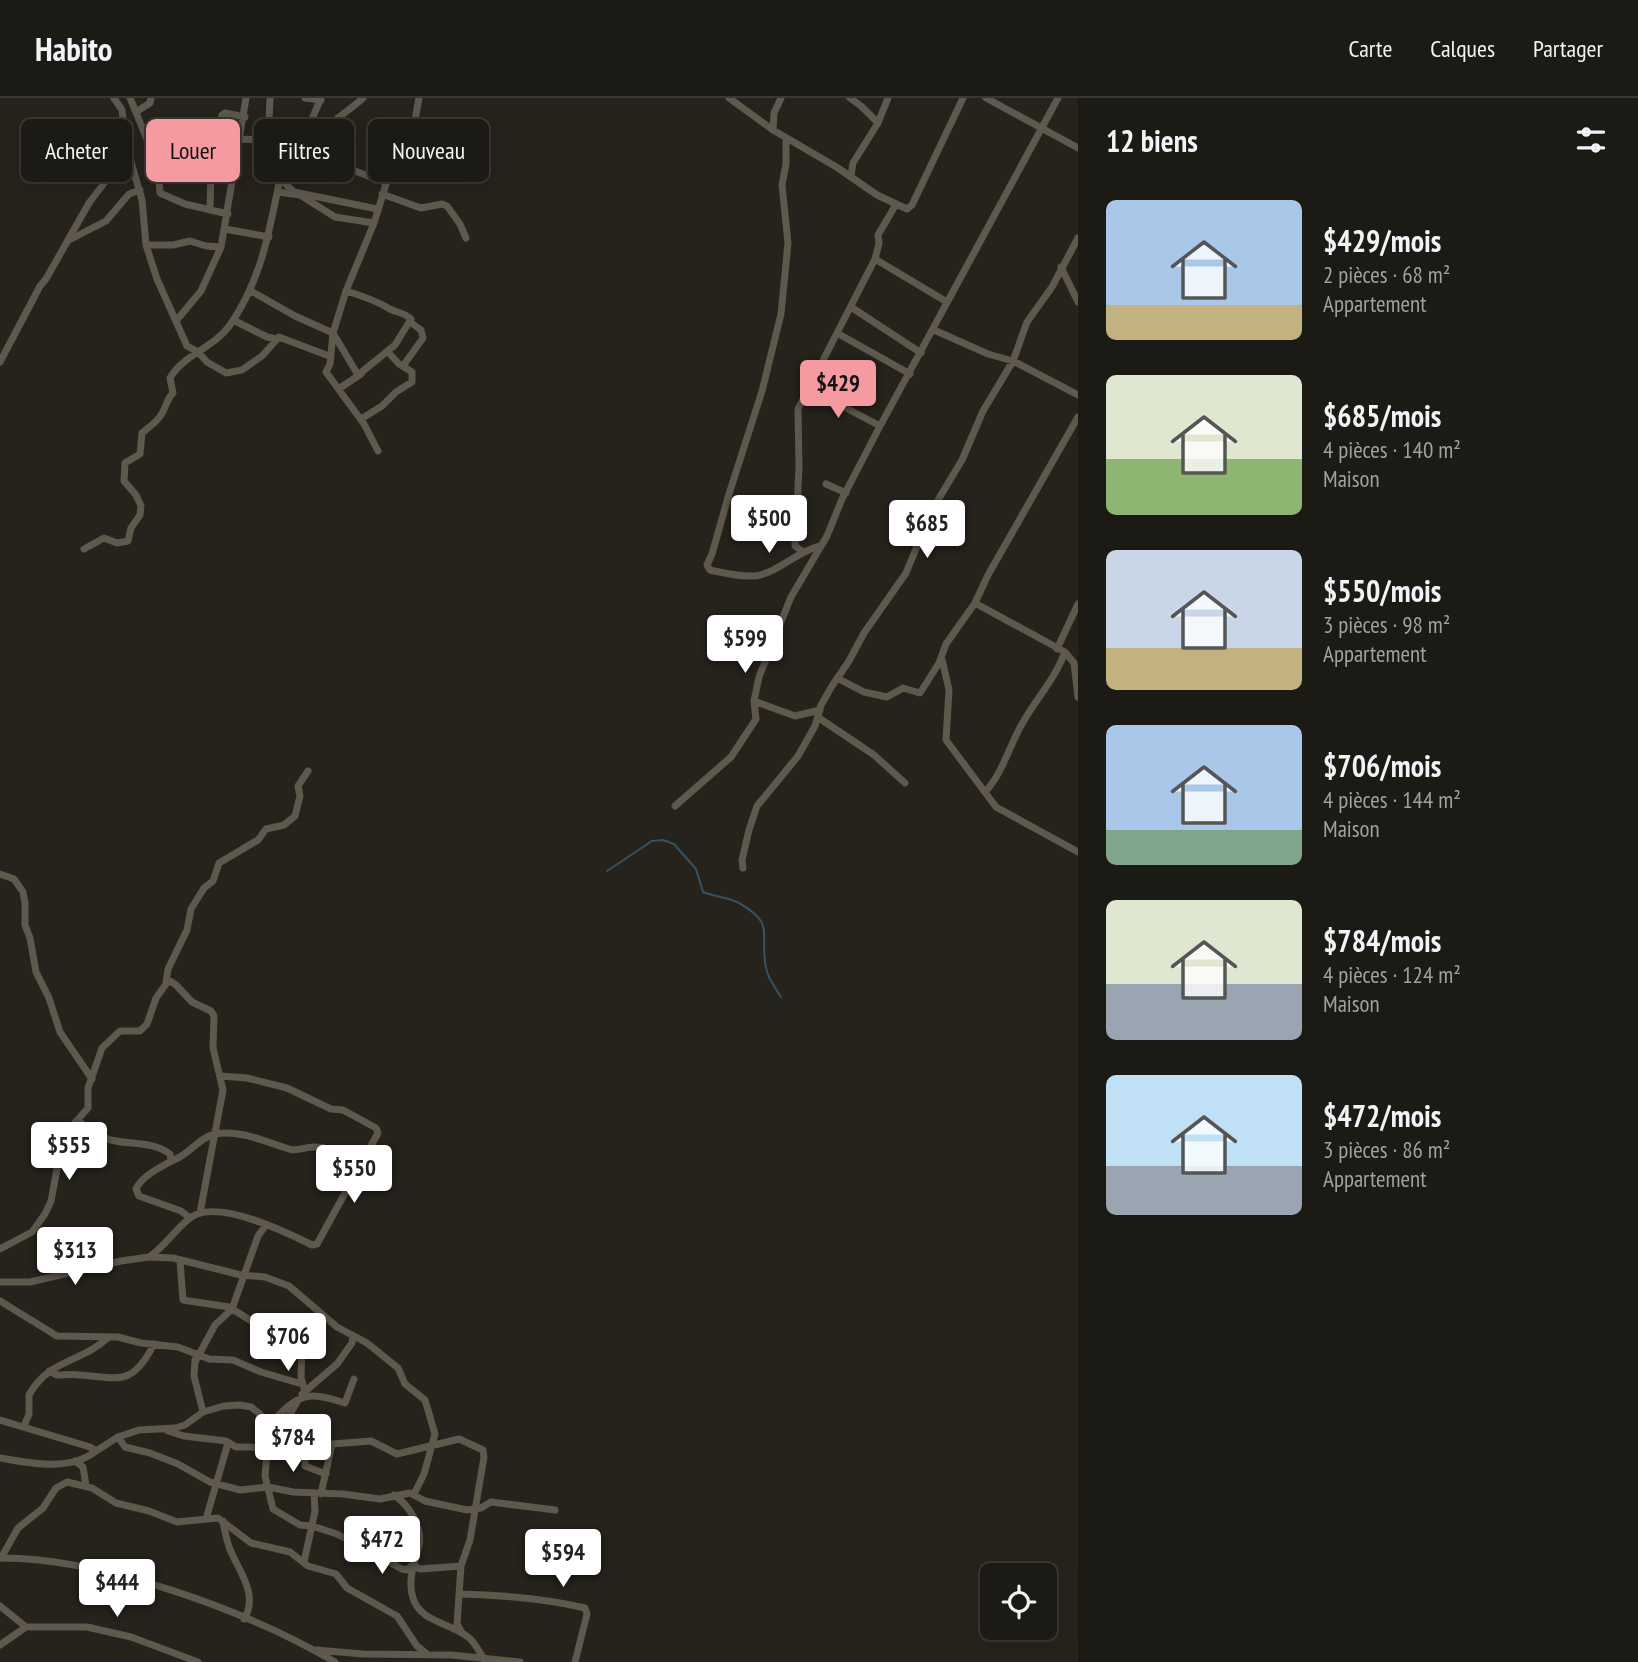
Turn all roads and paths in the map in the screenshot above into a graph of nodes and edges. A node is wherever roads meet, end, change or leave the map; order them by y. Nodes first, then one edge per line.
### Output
1 (114, 98) edge
2 (130, 98) edge
3 (151, 98) edge
4 (246, 98) edge
5 (270, 98) edge
6 (305, 98) edge
7 (363, 98) edge
8 (419, 98) edge
9 (729, 98) edge
10 (781, 98) edge
11 (850, 98) edge
12 (888, 98) edge
13 (963, 98) edge
14 (986, 98) edge
15 (1058, 98) edge
16 (321, 99) edge
17 (136, 112) junction
18 (245, 117) junction
19 (123, 119) edge
20 (269, 119) edge
21 (312, 119) edge
22 (338, 119) edge
23 (878, 123) junction
24 (1041, 128) junction
25 (773, 130) junction
26 (786, 138) junction
27 (241, 139) junction
28 (254, 140) edge
29 (1078, 148) edge
30 (132, 164) edge
31 (354, 171) edge
32 (850, 176) junction
33 (105, 182) edge
34 (280, 182) edge
35 (283, 182) edge
36 (387, 183) junction
37 (140, 190) junction
38 (278, 192) junction
39 (382, 194) junction
40 (895, 205) junction
41 (210, 209) junction
42 (377, 209) junction
43 (228, 214) junction
44 (374, 223) junction
45 (225, 229) junction
46 (270, 237) junction
47 (466, 238) dead end
48 (1078, 238) edge
49 (66, 243) junction
50 (146, 245) junction
51 (221, 247) junction
52 (874, 259) junction
53 (1061, 267) junction
54 (251, 291) junction
55 (346, 291) junction
56 (1078, 302) edge
57 (947, 303) junction
58 (851, 307) junction
59 (233, 320) junction
60 (176, 321) junction
61 (410, 322) junction
62 (934, 330) junction
63 (837, 333) junction
64 (333, 334) junction
65 (276, 339) junction
66 (198, 352) junction
67 (388, 352) junction
68 (921, 353) junction
69 (329, 356) junction
70 (1013, 361) junction
71 (0, 362) edge
72 (403, 366) junction
73 (909, 374) junction
74 (358, 375) junction
75 (340, 388) junction
76 (808, 388) junction
77 (1078, 395) edge
78 (1078, 416) edge
79 (361, 419) junction
80 (880, 426) junction
81 (378, 452) dead end
82 (826, 484) dead end
83 (846, 492) junction
84 (820, 545) junction
85 (84, 549) dead end
86 (802, 551) junction
87 (975, 603) junction
88 (1078, 604) edge
89 (1061, 651) junction
90 (942, 655) junction
91 (837, 678) junction
92 (1078, 697) edge
93 (754, 701) junction
94 (819, 714) junction
95 (308, 771) dead end
96 (905, 783) dead end
97 (985, 792) junction
98 (675, 806) dead end
99 (1078, 852) edge
100 (743, 868) dead end
101 (0, 874) edge
102 (167, 979) junction
103 (220, 1076) junction
104 (92, 1079) junction
105 (78, 1120) junction
106 (213, 1135) junction
107 (171, 1160) junction
108 (361, 1163) junction
109 (200, 1213) junction
110 (190, 1218) junction
111 (266, 1225) junction
112 (0, 1250) edge
113 (149, 1257) junction
114 (180, 1261) junction
115 (244, 1275) junction
116 (0, 1282) edge
117 (0, 1301) edge
118 (232, 1309) junction
119 (353, 1336) junction
120 (108, 1338) junction
121 (154, 1344) junction
122 (196, 1356) junction
123 (49, 1371) junction
124 (354, 1379) dead end
125 (304, 1390) junction
126 (203, 1412) junction
127 (0, 1420) edge
128 (269, 1423) junction
129 (24, 1426) junction
130 (164, 1429) junction
131 (118, 1437) junction
132 (228, 1443) junction
133 (431, 1445) junction
134 (269, 1449) junction
135 (96, 1451) junction
136 (302, 1456) junction
137 (0, 1458) edge
138 (75, 1461) junction
139 (326, 1474) junction
140 (215, 1484) junction
141 (86, 1486) junction
142 (268, 1487) junction
143 (317, 1494) junction
144 (414, 1494) junction
145 (394, 1495) junction
146 (474, 1510) junction
147 (555, 1510) dead end
148 (206, 1519) junction
149 (222, 1520) junction
150 (312, 1526) junction
151 (4, 1548) edge
152 (1, 1558) edge
153 (304, 1562) junction
154 (412, 1565) junction
155 (461, 1566) junction
156 (460, 1594) junction
157 (0, 1606) edge
158 (244, 1619) junction
159 (26, 1627) junction
160 (463, 1633) junction
161 (0, 1645) edge
162 (316, 1650) junction
163 (427, 1654) junction
164 (484, 1659) junction
165 (198, 1662) edge
166 (335, 1662) edge
167 (520, 1662) edge
168 (575, 1662) edge

1 - 19 street
2 - 17 street
3 - 17 street
4 - 18 street
5 - 20 street
6 - 16 street
7 - 22 street
8 - 36 street
9 - 25 street
10 - 25 street
11 - 23 street
12 - 23 street
13 - 40 street
14 - 24 street
15 - 24 street
16 - 21 street
17 - 41 street
18 - 27 street
18 - 41 street
23 - 32 street
24 - 29 street
24 - 57 street
25 - 26 street
26 - 32 street
26 - 86 street
27 - 28 street
27 - 43 street
30 - 37 street
31 - 36 street
32 - 40 street
33 - 49 street
34 - 38 street
35 - 42 street
36 - 39 street
37 - 49 street
37 - 50 street
38 - 44 street
38 - 46 street
39 - 42 street
39 - 47 street
40 - 52 street
41 - 43 street
42 - 44 street
43 - 45 street
44 - 55 street
45 - 46 street
45 - 51 street
46 - 54 street
48 - 53 street
49 - 71 street
50 - 51 street
50 - 60 street
51 - 60 street
52 - 57 street
52 - 58 street
53 - 56 street
53 - 70 street
54 - 59 street
54 - 64 street
55 - 61 street
55 - 64 street
57 - 62 street
58 - 63 street
58 - 68 street
59 - 65 street
59 - 66 street
60 - 66 street
61 - 67 street
61 - 72 street
62 - 68 street
62 - 70 street
63 - 73 street
63 - 76 street
64 - 69 street
64 - 74 street
65 - 66 street
65 - 69 street
66 - 85 street
67 - 72 street
67 - 74 street
68 - 73 street
69 - 75 street
70 - 77 street
70 - 91 street
72 - 79 street
73 - 80 street
74 - 75 street
75 - 79 street
76 - 80 street
76 - 86 street
78 - 87 street
79 - 81 street
80 - 83 street
82 - 83 street
83 - 84 street
84 - 86 street
84 - 93 street
87 - 89 street
87 - 90 street
88 - 89 street
89 - 92 street
89 - 97 street
90 - 91 street
90 - 97 street
91 - 94 street
93 - 94 street
93 - 98 street
94 - 96 street
94 - 100 street
95 - 102 street
97 - 99 street
101 - 104 street
102 - 103 street
102 - 104 street
103 - 106 street
103 - 108 street
104 - 105 street
105 - 107 street
105 - 112 street
106 - 107 street
106 - 108 street
106 - 109 street
107 - 110 street
108 - 111 street
109 - 110 street
109 - 111 street
110 - 113 street
111 - 115 street
113 - 114 street
113 - 116 street
114 - 115 street
114 - 118 street
115 - 118 street
115 - 119 street
117 - 120 street
118 - 122 street
118 - 125 street
119 - 125 street
119 - 133 street
120 - 121 street
120 - 123 street
121 - 122 street
121 - 123 street
122 - 125 street
122 - 126 street
123 - 129 street
124 - 125 street
125 - 128 street
125 - 136 street
126 - 128 street
126 - 130 street
127 - 129 street
128 - 134 street
129 - 135 street
130 - 131 street
130 - 132 street
131 - 135 street
131 - 140 street
132 - 134 street
132 - 140 street
133 - 139 street
133 - 144 street
133 - 146 street
134 - 136 street
134 - 142 street
135 - 138 street
136 - 139 street
137 - 138 street
138 - 141 street
139 - 143 street
140 - 142 street
140 - 148 street
141 - 148 street
141 - 151 street
142 - 143 street
142 - 150 street
143 - 145 street
143 - 150 street
144 - 145 street
144 - 146 street
145 - 154 street
146 - 147 street
146 - 155 street
148 - 149 street
149 - 153 street
149 - 158 street
150 - 153 street
150 - 154 street
151 - 152 street
152 - 158 street
153 - 163 street
154 - 155 street
154 - 160 street
155 - 156 street
156 - 160 street
156 - 168 street
157 - 159 street
158 - 162 street
159 - 161 street
159 - 165 street
160 - 164 street
162 - 163 street
162 - 166 street
163 - 164 street
164 - 167 street

